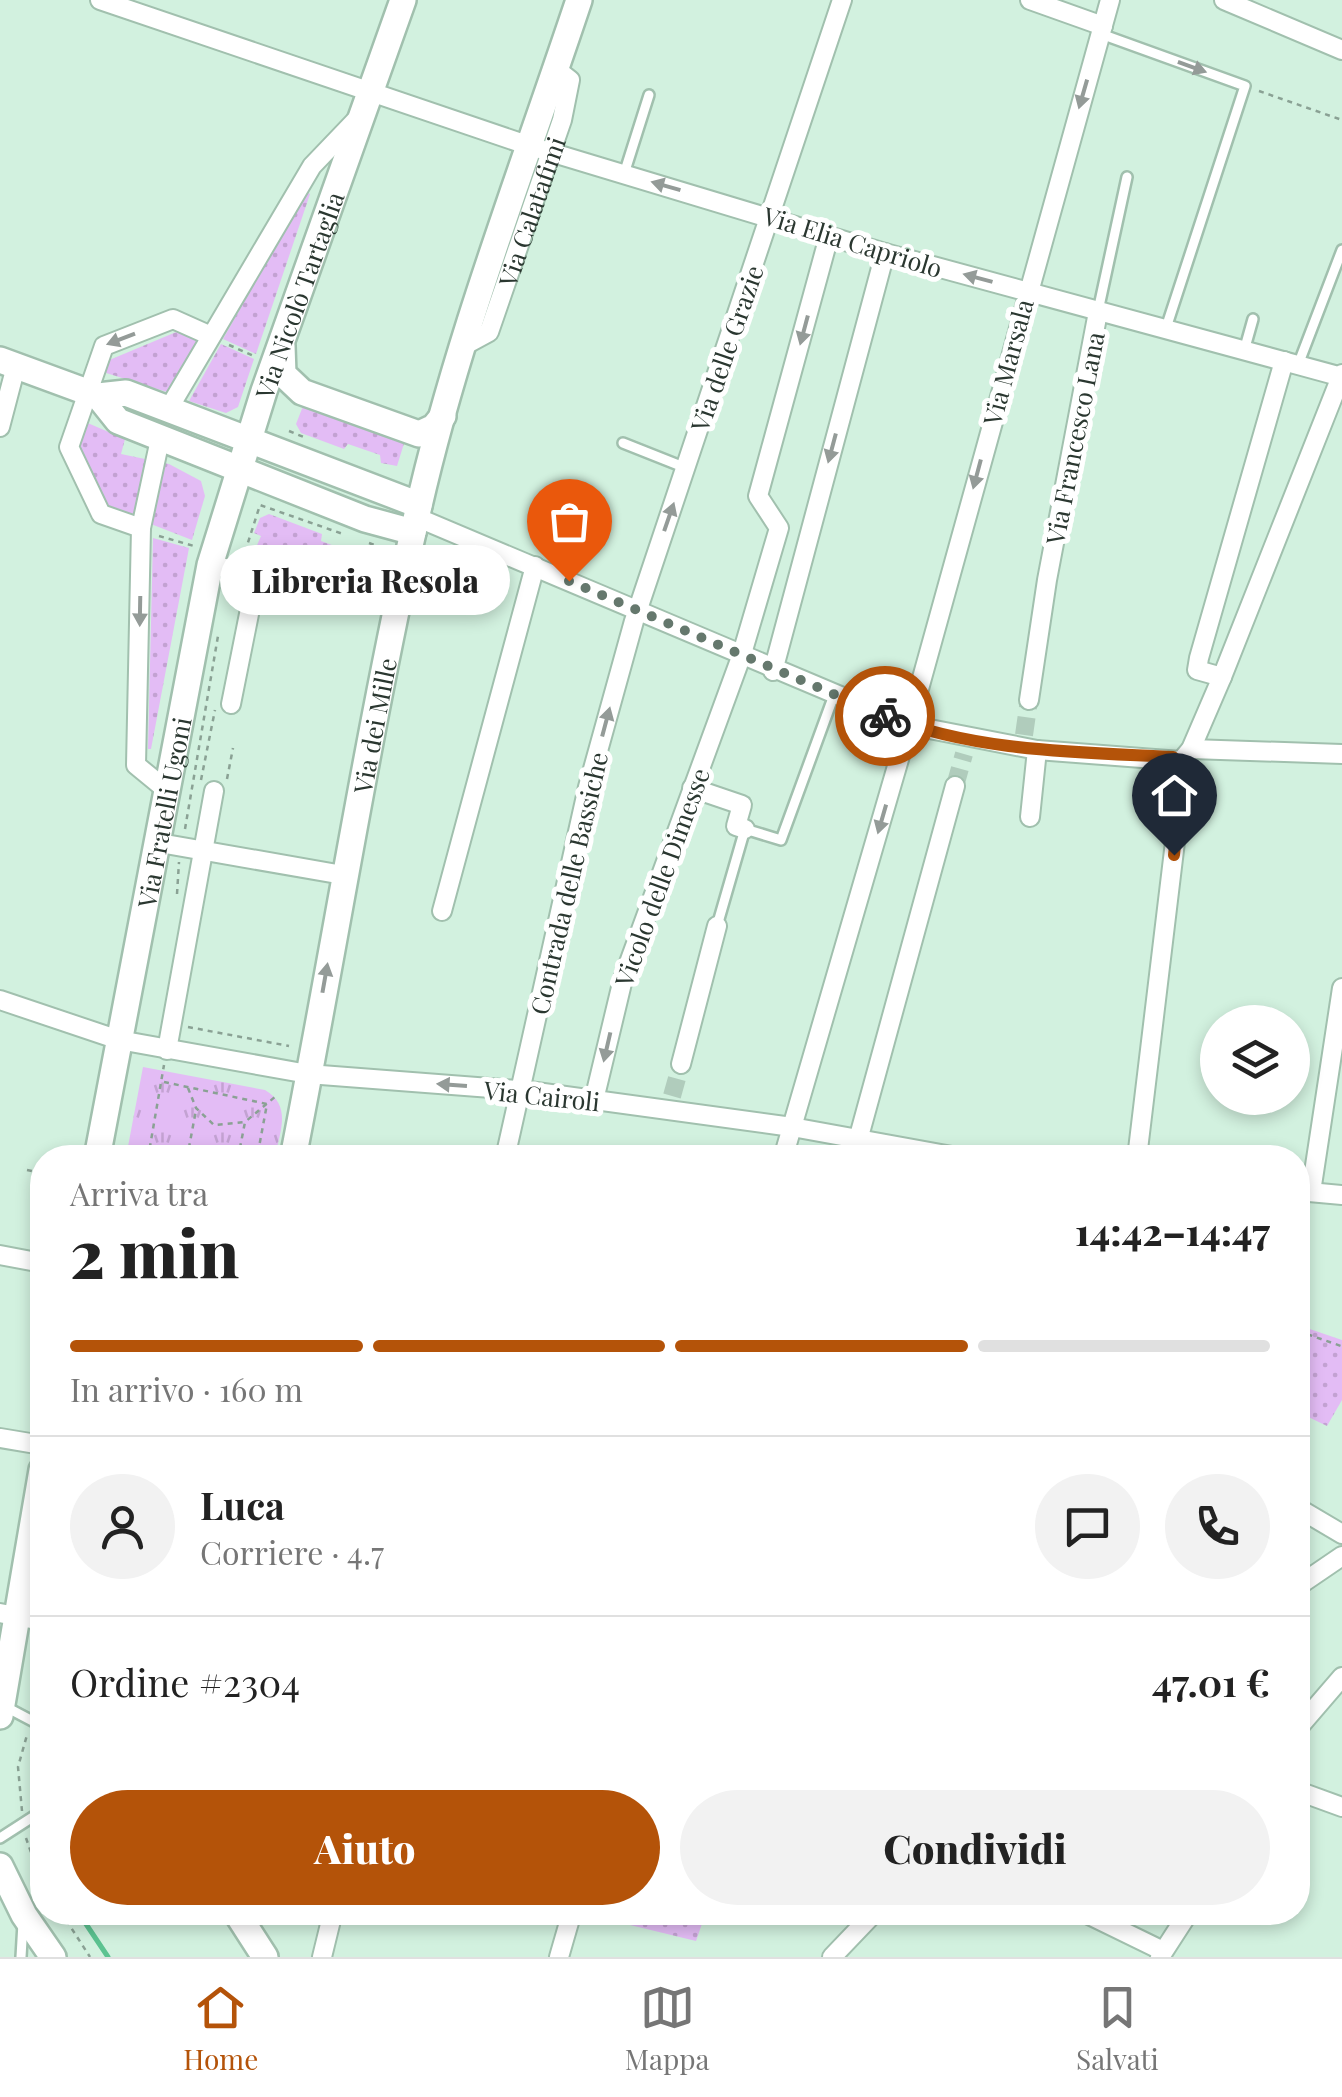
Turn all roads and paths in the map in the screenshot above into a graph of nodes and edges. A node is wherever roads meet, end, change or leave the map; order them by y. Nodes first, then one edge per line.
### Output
1 (100, 0) edge
2 (403, 0) edge
3 (579, 0) edge
4 (842, 0) edge
5 (1030, 0) edge
6 (1110, 0) edge
7 (1224, 0) edge
8 (1102, 30) junction
9 (1342, 50) edge
10 (1245, 86) junction
11 (369, 89) junction
12 (648, 95) dead end
13 (357, 119) junction
14 (1342, 120) edge
15 (540, 149) junction
16 (624, 174) junction
17 (1127, 177) dead end
18 (770, 216) junction
19 (829, 236) junction
20 (1342, 250) edge
21 (884, 253) junction
22 (1026, 290) junction
23 (1098, 312) junction
24 (1253, 319) dead end
25 (1165, 331) junction
26 (215, 338) junction
27 (281, 341) junction
28 (1244, 351) junction
29 (259, 358) dead end
30 (8, 362) edge
31 (1291, 363) junction
32 (1342, 376) edge
33 (92, 394) junction
34 (172, 404) dead end
35 (443, 416) junction
36 (0, 428) edge
37 (248, 438) junction
38 (623, 443) dead end
39 (158, 444) dead end
40 (686, 468) junction
41 (238, 469) junction
42 (416, 518) junction
43 (141, 533) junction
44 (350, 537) dead end
45 (369, 543) dead end
46 (387, 550) dead end
47 (202, 556) junction
48 (242, 560) dead end
49 (535, 566) junction
50 (257, 574) junction
51 (400, 602) junction
52 (638, 610) junction
53 (218, 634) dead end
54 (741, 657) junction
55 (773, 670) junction
56 (1222, 678) junction
57 (834, 695) junction
58 (1029, 700) tunnel mouth
59 (231, 704) dead end
60 (909, 725) junction
61 (1028, 744) junction
62 (1342, 754) edge
63 (1186, 755) junction
64 (955, 786) tunnel mouth
65 (164, 788) junction
66 (692, 788) junction
67 (214, 791) dead end
68 (1030, 817) dead end
69 (745, 829) junction
70 (154, 842) junction
71 (182, 846) junction
72 (202, 850) junction
73 (343, 875) junction
74 (176, 907) dead end
75 (442, 911) dead end
76 (717, 926) joint
77 (1342, 988) edge
78 (0, 1000) edge
79 (181, 1026) dead end
80 (119, 1040) junction
81 (289, 1046) dead end
82 (167, 1050) junction
83 (681, 1064) tunnel mouth
84 (164, 1071) dead end
85 (308, 1074) junction
86 (162, 1082) junction
87 (188, 1088) junction
88 (520, 1090) junction
89 (276, 1096) dead end
90 (594, 1100) junction
91 (267, 1104) junction
92 (196, 1108) junction
93 (245, 1122) junction
94 (792, 1128) junction
95 (858, 1140) junction
96 (99, 1145) edge
97 (150, 1145) edge
98 (189, 1145) edge
99 (241, 1145) edge
100 (259, 1145) edge
101 (294, 1145) edge
102 (508, 1145) edge
103 (787, 1145) edge
104 (887, 1145) edge
105 (1139, 1145) edge
106 (1310, 1159) edge
107 (27, 1170) dead end
108 (30, 1171) edge
109 (1310, 1192) edge
110 (1342, 1195) edge
111 (0, 1255) edge
112 (30, 1260) edge
113 (1310, 1334) edge
114 (1341, 1346) edge
115 (0, 1438) edge
116 (30, 1443) edge
117 (1310, 1515) edge
118 (1342, 1534) edge
119 (30, 1550) edge
120 (1342, 1556) edge
121 (1310, 1572) edge
122 (20, 1616) edge
123 (1342, 1677) edge
124 (1, 1710) edge
125 (1310, 1714) edge
126 (30, 1720) edge
127 (30, 1724) edge
128 (1310, 1795) edge
129 (1342, 1807) edge
130 (30, 1819) edge
131 (24, 1823) junction
132 (0, 1838) edge
133 (30, 1843) edge
134 (1, 1875) edge
135 (24, 1915) junction
136 (30, 1924) edge
137 (31, 1925) edge
138 (69, 1925) edge
139 (245, 1925) edge
140 (330, 1925) edge
141 (568, 1925) edge
142 (863, 1925) edge
143 (1107, 1925) edge
144 (1181, 1925) edge
145 (1162, 1954) edge
146 (20, 1957) edge
147 (53, 1957) edge
148 (90, 1957) edge
149 (266, 1957) edge
150 (322, 1957) edge
151 (559, 1957) edge
152 (832, 1957) edge

1 - 11 street, Via Elia Capriolo
2 - 11 main road, Via Nicolò Tartaglia
3 - 15 main road, Via Calatafimi
4 - 18 street, Via delle Grazie
5 - 8 street
6 - 8 street, Via Marsala
7 - 9 street
8 -> 10 lane
8 -> 22 street, Via Marsala
10 - 14 path
10 - 25 lane
11 - 13 main road, Via Nicolò Tartaglia
11 - 15 street, Via Elia Capriolo
12 - 16 lane
13 - 26 street, Via Nicolò Tartaglia
13 - 27 main road, Via Nicolò Tartaglia
15 - 16 street, Via Elia Capriolo
15 - 35 main road, Via Calatafimi
18 -> 16 street, Via Elia Capriolo
17 - 23 lane, Via Francesco Lana
18 - 19 street, Via Elia Capriolo
18 - 40 street, Via delle Grazie
19 - 21 street, Via Elia Capriolo
19 -> 54 street, Vicolo delle Dimesse
20 - 31 lane
22 -> 21 street, Via Elia Capriolo
21 -> 55 street
22 - 23 street, Via Elia Capriolo
22 -> 60 street, Via Marsala
23 - 25 street, Via Elia Capriolo
23 - 58 street, Via Francesco Lana
24 - 28 lane
25 - 28 street, Via Elia Capriolo
26 - 29 path
26 -> 33 street
26 - 34 street, Via Nicolò Tartaglia
27 - 35 main road
27 - 37 main road, Via Nicolò Tartaglia
28 - 31 street, Via Elia Capriolo
30 - 33 main road
30 - 36 street
31 - 32 street, Via Elia Capriolo
31 - 56 street
32 - 56 street
33 - 37 main road
33 - 41 main road
33 - 43 street
35 - 42 main road, Via Calatafimi
37 - 41 main road, Via Nicolò Tartaglia
37 - 42 main road
38 - 40 lane
39 - 43 street
52 -> 40 street, Via delle Grazie
41 - 42 main road
41 - 47 main road, Via Fratelli Ugoni
42 - 49 street
42 - 51 main road, Via dei Mille
43 - 47 path
43 -> 65 street
44 - 48 path
45 - 46 path
47 - 50 street
47 - 65 main road, Via Fratelli Ugoni
49 - 52 street
49 - 75 street
50 - 51 street
50 - 59 street
51 - 73 main road, Via dei Mille
52 - 54 street
88 -> 52 street, Contrada delle Bassiche
53 - 71 path
54 - 55 street
54 - 66 street, Vicolo delle Dimesse
55 - 57 street
56 - 63 street
57 - 60 street
57 - 69 lane
60 - 61 street
60 -> 94 street, Via Marsala
61 - 63 street
61 - 68 street
62 - 63 street
63 - 105 street
64 - 95 street
65 - 70 main road, Via Fratelli Ugoni
66 - 69 street
66 -> 90 street, Vicolo delle Dimesse
67 - 72 street
69 - 76 lane
70 - 71 street
70 - 80 main road, Via Fratelli Ugoni
71 - 72 street
71 - 74 path
72 - 73 street
72 - 82 street
85 -> 73 main road, Via dei Mille
76 - 83 street
77 - 106 street
78 - 80 street, Via Cairoli
79 - 81 path
80 - 82 street, Via Cairoli
80 - 96 main road, Via Fratelli Ugoni
82 - 85 street, Via Cairoli
84 - 86 path
88 -> 85 street, Via Cairoli
85 - 101 main road, Via dei Mille
86 - 87 path
86 - 97 path
87 - 91 path
87 - 92 path
88 - 90 street, Via Cairoli
88 - 102 street, Contrada delle Bassiche
89 - 91 path
90 - 94 street, Via Cairoli
91 - 93 path
91 - 100 path
92 - 93 path
92 - 98 path
93 - 99 path
94 - 95 street, Via Cairoli
94 - 103 street, Via Marsala
95 - 104 street, Via Cairoli
107 - 108 path
109 - 110 street
111 - 112 street
113 - 114 path
115 - 116 street
117 - 118 street
119 - 122 main road
120 - 121 street
122 - 124 main road
123 - 125 street
124 - 126 lane
127 - 131 path
128 - 129 street
130 - 131 lane
131 - 132 lane
131 - 133 path
134 - 135 main road
135 - 136 main road
135 - 146 lane
137 - 147 main road
138 - 148 path
139 - 149 main road
140 - 150 street
141 - 151 street
142 - 152 street
143 - 145 street
144 - 145 street

